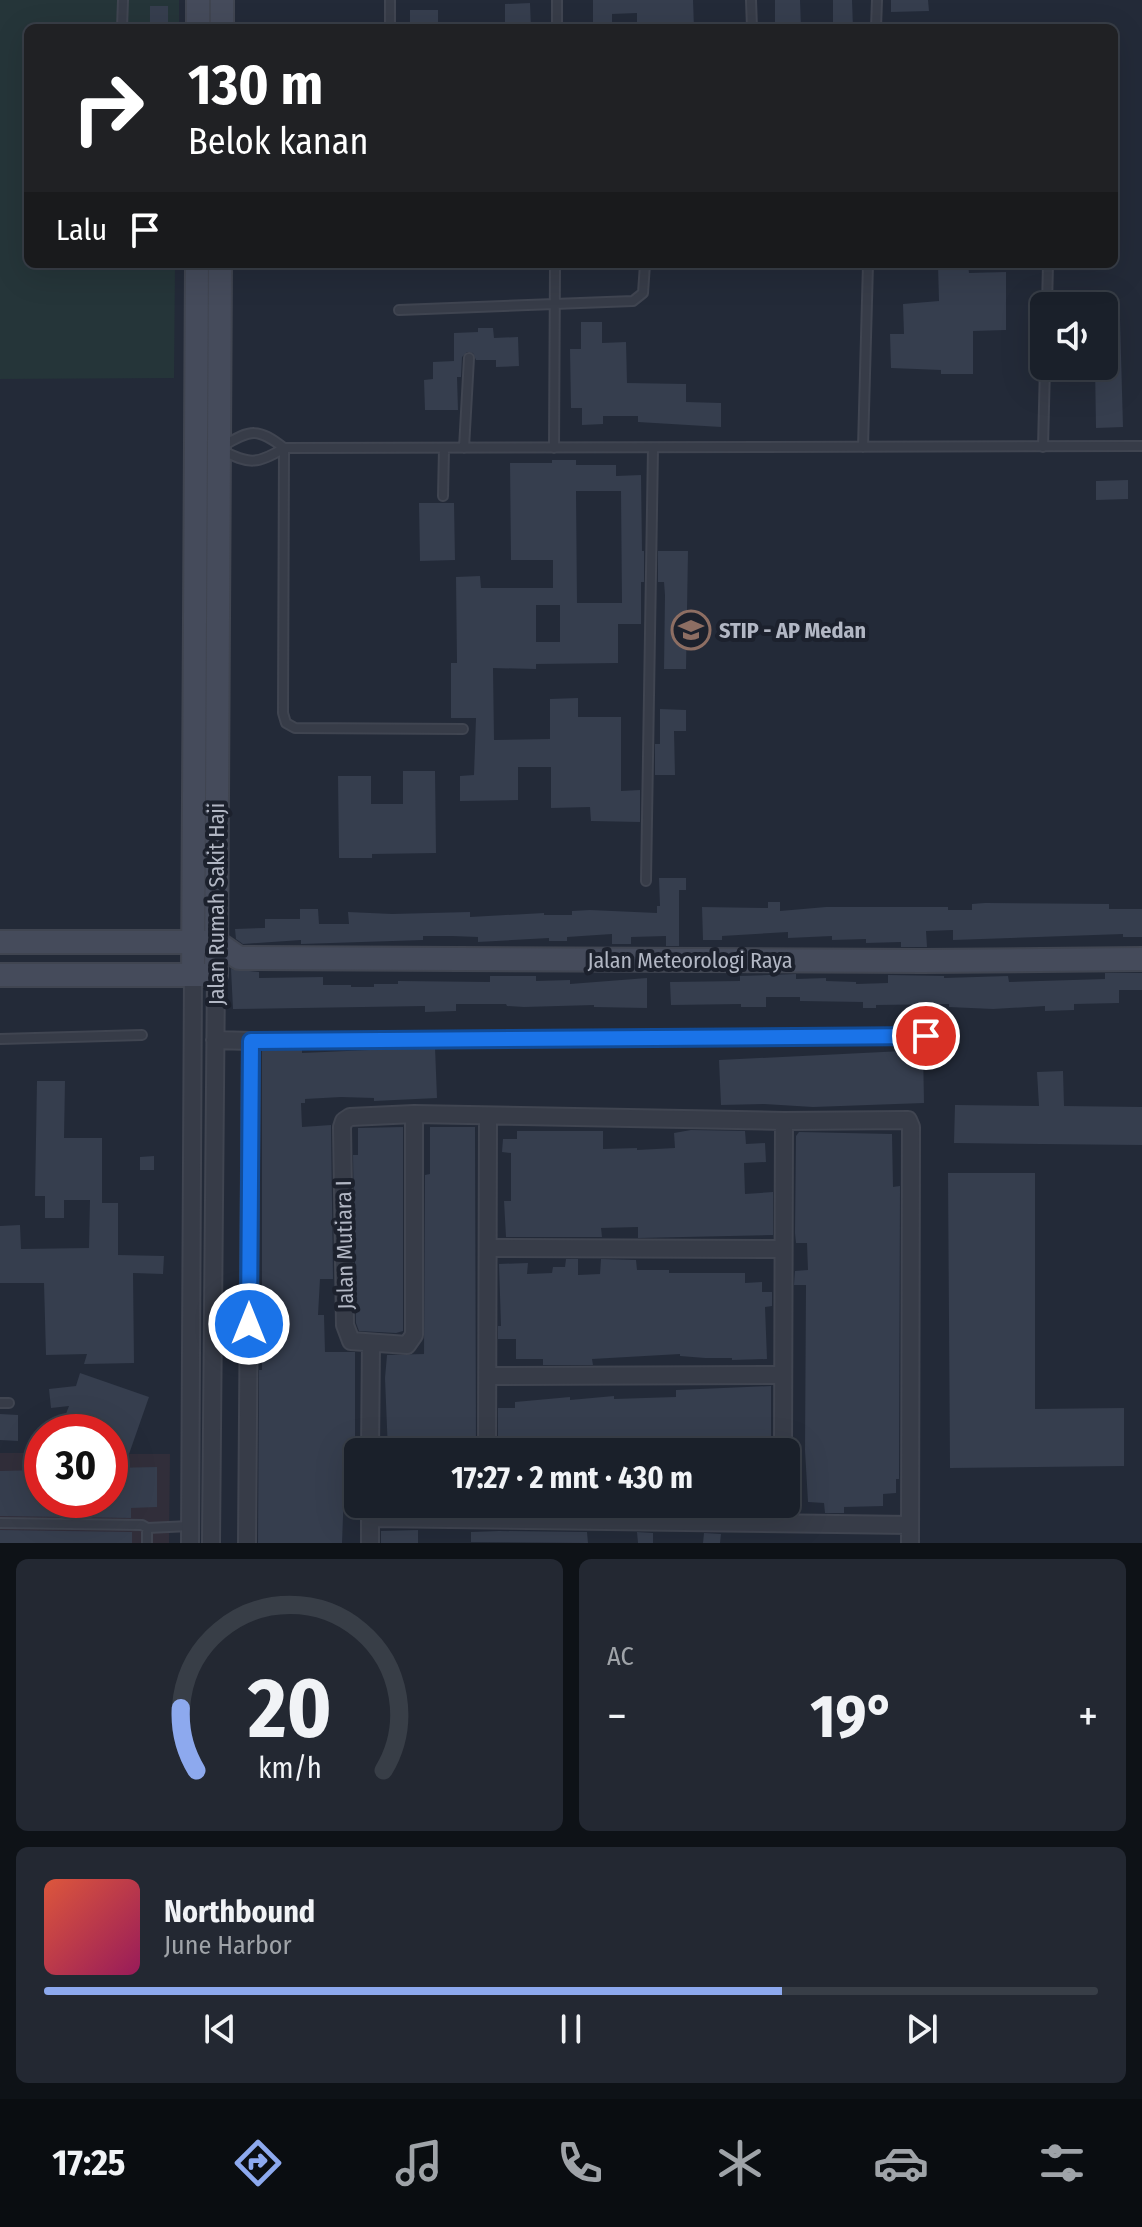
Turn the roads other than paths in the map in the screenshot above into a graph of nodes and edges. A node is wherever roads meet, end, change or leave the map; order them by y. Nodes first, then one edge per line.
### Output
1 (123, 0) edge
2 (198, 0) edge
3 (222, 0) edge
4 (390, 0) edge
5 (557, 0) edge
6 (751, 0) edge
7 (877, 0) edge
8 (122, 24) edge
9 (198, 24) edge
10 (222, 24) edge
11 (390, 24) edge
12 (557, 24) edge
13 (752, 24) edge
14 (876, 24) edge
15 (197, 268) edge
16 (220, 268) edge
17 (555, 268) edge
18 (645, 268) edge
19 (868, 268) edge
20 (1048, 268) edge
21 (1047, 292) edge
22 (555, 303) junction
23 (399, 310) dead end
24 (469, 358) dead end
25 (1045, 380) edge
26 (1142, 446) edge
27 (863, 447) junction
28 (1043, 447) junction
29 (284, 448) junction
30 (464, 448) junction
31 (554, 448) junction
32 (653, 448) junction
33 (207, 449) junction
34 (444, 449) junction
35 (443, 496) dead end
36 (463, 729) dead end
37 (646, 881) dead end
38 (0, 942) edge
39 (205, 942) junction
40 (239, 958) junction
41 (1142, 959) edge
42 (0, 975) edge
43 (204, 975) junction
44 (142, 1035) dead end
45 (926, 1036) dead end
46 (0, 1039) edge
47 (215, 1040) junction
48 (251, 1041) junction
49 (414, 1114) junction
50 (488, 1116) junction
51 (784, 1121) junction
52 (489, 1248) junction
53 (782, 1249) junction
54 (371, 1343) junction
55 (782, 1375) junction
56 (488, 1376) junction
57 (370, 1438) edge
58 (487, 1438) edge
59 (783, 1438) edge
60 (370, 1518) edge
61 (648, 1518) edge
62 (784, 1518) edge
63 (0, 1523) edge
64 (784, 1523) junction
65 (910, 1525) junction
66 (147, 1528) junction
67 (190, 1535) edge
68 (147, 1543) edge
69 (211, 1543) edge
70 (247, 1543) edge
71 (370, 1543) edge
72 (910, 1543) edge

1 - 8 lane
2 - 9 street
3 - 10 street
4 - 11 lane
5 - 12 lane
6 - 13 lane
7 - 14 lane
15 - 33 street, Jalan Rumah Sakit Haji
16 - 33 street, Jalan Rumah Sakit Haji
17 - 22 lane
18 - 22 lane
19 - 27 lane
20 - 21 lane
22 - 23 lane
22 - 31 lane
24 - 30 lane
25 - 28 lane
26 - 28 lane
27 - 28 lane
27 - 32 lane
29 - 33 lane
29 - 33 lane
29 - 34 lane
29 - 36 lane
30 - 31 lane
30 - 34 lane
31 - 32 lane
32 - 37 lane
33 - 39 street, Jalan Rumah Sakit Haji
34 - 35 lane
38 - 39 street
39 - 40 street
39 - 43 street, Jalan Rumah Sakit Haji
40 - 41 street, Jalan Meteorologi Raya
40 - 43 street
42 - 43 street
43 - 47 street, Jalan Rumah Sakit Haji
43 - 67 street, Jalan Rumah Sakit Haji
44 - 46 lane
45 - 48 lane
47 - 48 street
47 - 69 street, Jalan Rumah Sakit Haji
48 - 70 street
49 - 50 street
49 - 54 street
49 - 54 street, Jalan Mutiara I
50 - 51 street
50 - 52 street
51 - 53 street
51 - 65 street
52 - 53 street
52 - 56 street
53 - 55 street
54 - 57 street
55 - 56 street
55 - 59 street
56 - 58 street
60 - 71 street
61 - 64 street
62 - 64 street
63 - 66 lane
64 - 65 street
65 - 72 street
66 - 67 lane
66 - 68 lane

